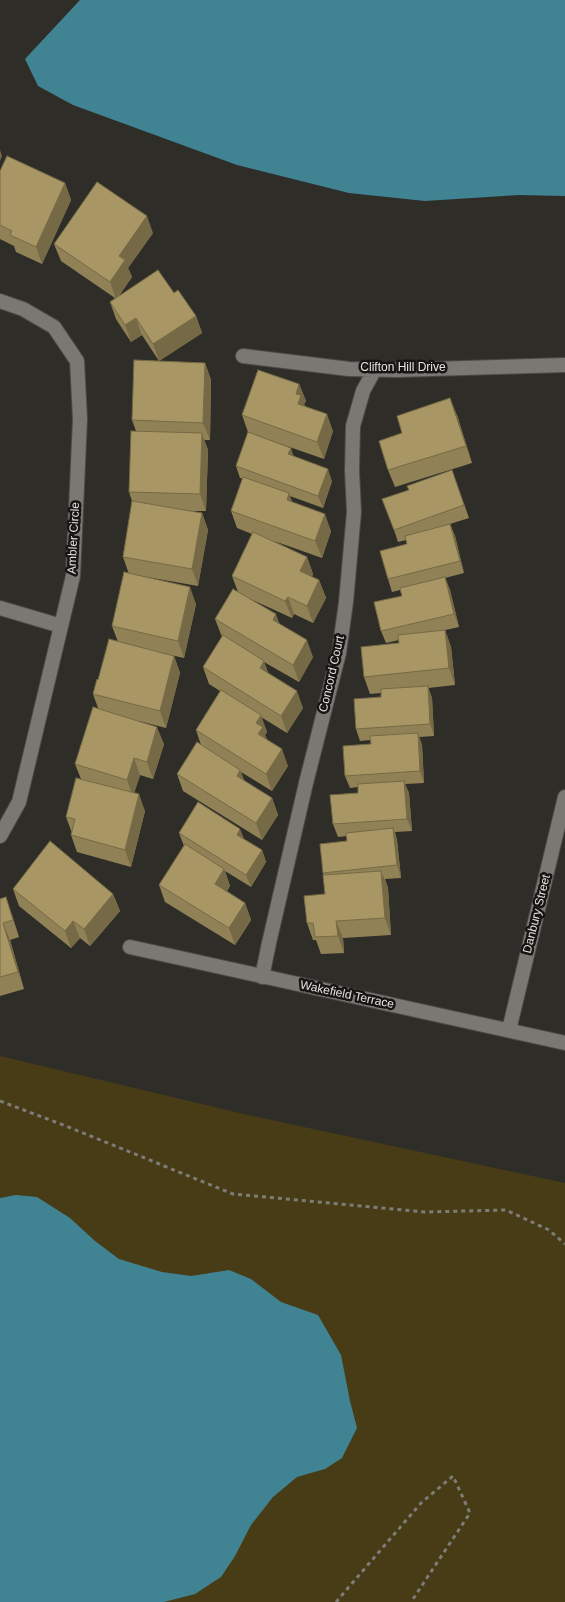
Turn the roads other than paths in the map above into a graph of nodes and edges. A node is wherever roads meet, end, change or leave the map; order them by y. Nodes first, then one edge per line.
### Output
1 (0, 301) edge
2 (242, 356) dead end
3 (565, 365) edge
4 (375, 369) junction
5 (0, 608) edge
6 (61, 626) junction
7 (565, 797) edge
8 (0, 836) edge
9 (130, 947) dead end
10 (262, 977) junction
11 (509, 1030) junction
12 (565, 1043) edge

1 - 6 street, Ambler Circle
2 - 4 street, Clifton Hill Drive
3 - 4 street, Clifton Hill Drive
4 - 10 street, Concord Court
5 - 6 street
6 - 8 street, Ambler Circle
7 - 11 street, Danbury Street
9 - 10 street, Wakefield Terrace
10 - 11 street, Wakefield Terrace
11 - 12 street, Wakefield Terrace

